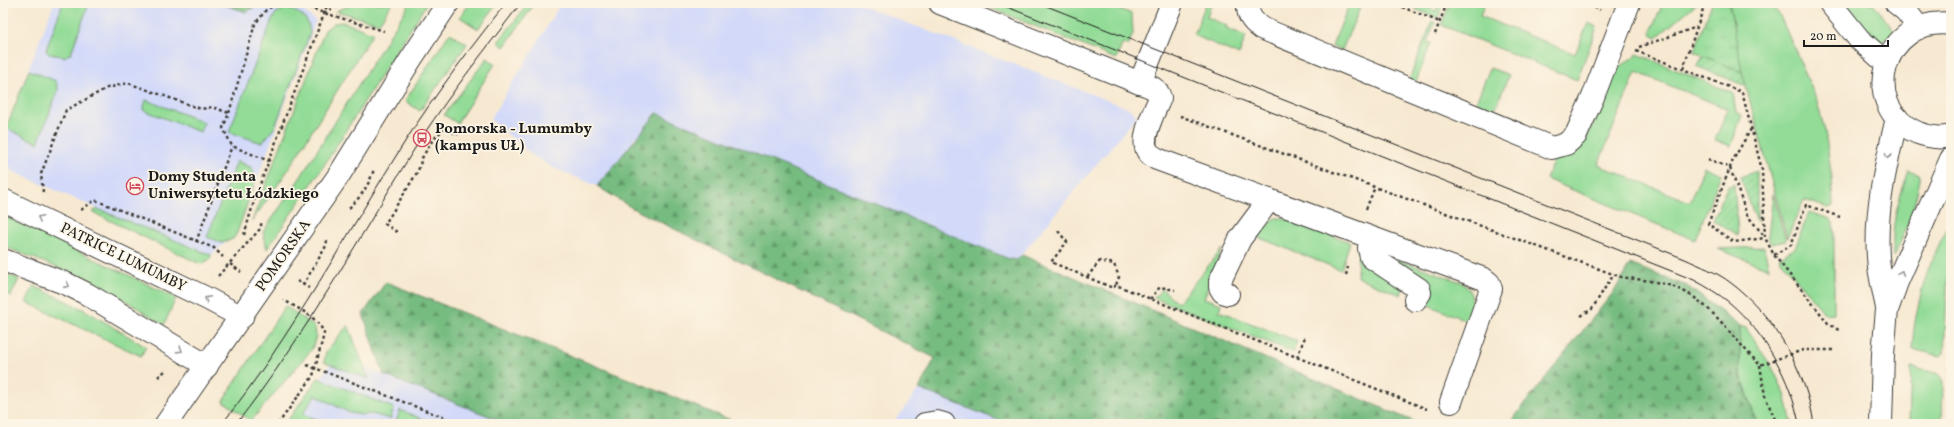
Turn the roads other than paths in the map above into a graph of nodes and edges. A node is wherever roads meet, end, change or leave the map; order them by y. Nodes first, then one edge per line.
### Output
1 (448, 3) edge
2 (940, 3) edge
3 (1172, 3) edge
4 (1248, 3) edge
5 (1629, 3) edge
6 (1830, 3) edge
7 (1896, 3) edge
8 (1951, 24) edge
9 (1919, 28) junction
10 (1886, 63) junction
11 (1140, 83) junction
12 (1897, 118) junction
13 (1951, 136) edge
14 (1951, 159) edge
15 (3, 200) edge
16 (1269, 200) junction
17 (1373, 239) junction
18 (3, 260) edge
19 (1228, 294) dead end
20 (1415, 300) dead end
21 (1887, 310) junction
22 (242, 317) junction
23 (207, 366) junction
24 (1451, 402) road end
25 (166, 424) edge
26 (925, 424) edge
27 (944, 424) edge
28 (1881, 424) edge

1 - 22 street, POMORSKA
2 - 11 street
3 - 11 street
4 - 5 street
6 - 10 street
7 - 9 street
8 - 9 street
9 - 10 street
10 - 12 street
11 - 16 street
12 - 13 street
12 -> 21 street
21 -> 14 street
22 -> 15 street, PATRICE LUMUMBY
16 - 17 street
16 - 19 street
17 - 20 street
17 - 24 street
18 -> 23 street
21 - 28 street
22 - 23 street, POMORSKA
23 - 25 street, POMORSKA
26 - 27 street

